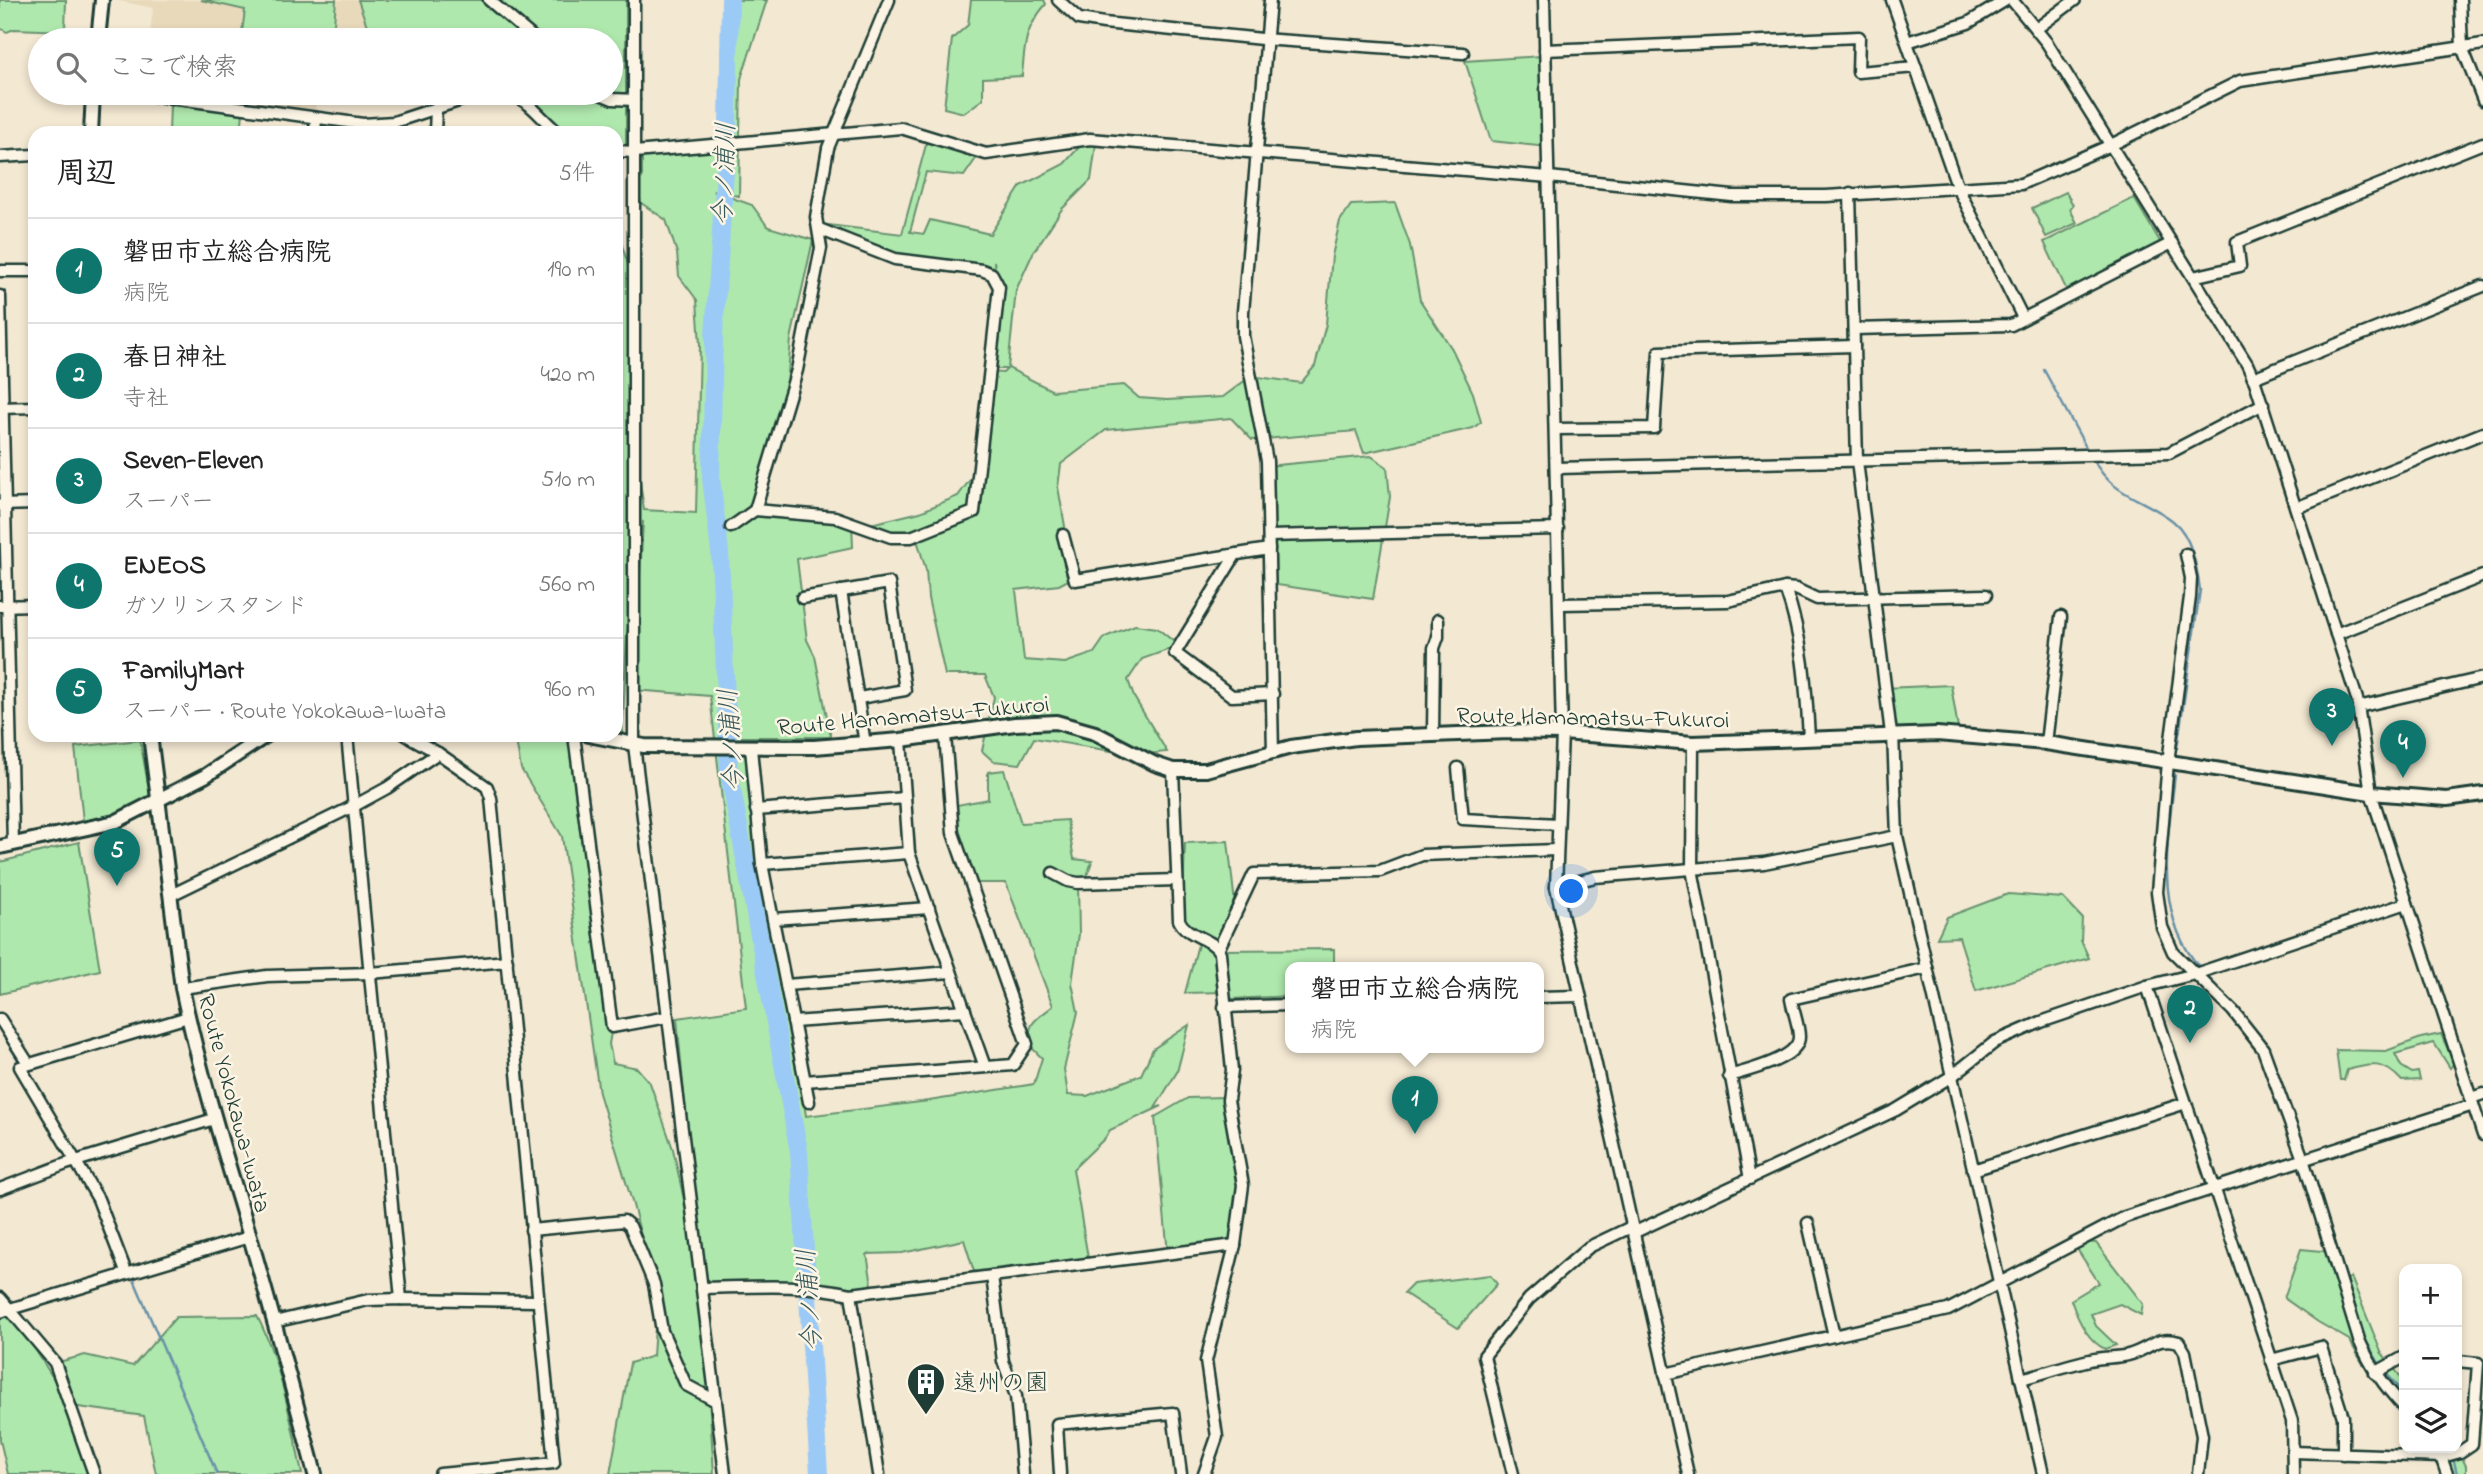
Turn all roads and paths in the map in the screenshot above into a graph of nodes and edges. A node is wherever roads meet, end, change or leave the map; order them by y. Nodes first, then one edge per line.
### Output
1 (102, 0) edge
2 (489, 0) edge
3 (634, 0) edge
4 (889, 0) edge
5 (1058, 0) edge
6 (1270, 0) edge
7 (1544, 0) edge
8 (1892, 0) edge
9 (2006, 0) edge
10 (2012, 0) edge
11 (2076, 0) edge
12 (2460, 0) edge
13 (99, 28) edge
14 (523, 28) edge
15 (2036, 29) junction
16 (1266, 39) junction
17 (1907, 42) junction
18 (2483, 44) edge
19 (2462, 47) junction
20 (1545, 50) junction
21 (1463, 53) dead end
22 (1916, 67) junction
23 (623, 99) edge
24 (634, 100) junction
25 (2483, 100) edge
26 (92, 105) edge
27 (218, 105) edge
28 (446, 105) edge
29 (531, 105) edge
30 (436, 108) junction
31 (317, 119) junction
32 (91, 126) edge
33 (316, 126) edge
34 (435, 126) edge
35 (552, 126) edge
36 (833, 134) junction
37 (2483, 143) edge
38 (2111, 145) junction
39 (623, 151) edge
40 (635, 152) junction
41 (1257, 153) junction
42 (28, 155) edge
43 (0, 157) edge
44 (1549, 177) junction
45 (1958, 188) junction
46 (1850, 193) junction
47 (819, 229) junction
48 (2172, 243) junction
49 (0, 271) edge
50 (28, 271) edge
51 (2193, 277) junction
52 (2483, 286) edge
53 (0, 296) edge
54 (2024, 318) junction
55 (1854, 329) junction
56 (1854, 346) junction
57 (2253, 378) junction
58 (2263, 404) junction
59 (28, 407) edge
60 (2, 408) edge
61 (1556, 429) junction
62 (2483, 433) edge
63 (1857, 461) junction
64 (1557, 468) junction
65 (28, 504) edge
66 (3, 505) edge
67 (2296, 508) junction
68 (755, 510) junction
69 (731, 527) dead end
70 (1558, 529) junction
71 (1063, 535) dead end
72 (1269, 536) junction
73 (1269, 549) junction
74 (1236, 554) junction
75 (2186, 554) dead end
76 (2483, 576) edge
77 (1785, 588) junction
78 (841, 592) junction
79 (1986, 595) dead end
80 (802, 598) dead end
81 (1874, 598) junction
82 (1560, 604) junction
83 (4, 606) edge
84 (28, 606) edge
85 (2061, 617) dead end
86 (1438, 620) dead end
87 (2336, 634) junction
88 (2483, 678) edge
89 (1273, 694) junction
90 (859, 698) junction
91 (2358, 707) junction
92 (1562, 733) junction
93 (1892, 734) junction
94 (945, 735) junction
95 (1433, 735) junction
96 (5, 738) edge
97 (1809, 738) junction
98 (901, 740) junction
99 (151, 742) edge
100 (256, 742) edge
101 (348, 742) edge
102 (419, 742) edge
103 (575, 742) edge
104 (620, 742) edge
105 (1693, 743) junction
106 (2046, 743) junction
107 (865, 744) junction
108 (634, 745) junction
109 (751, 748) junction
110 (438, 752) junction
111 (1273, 753) junction
112 (2168, 762) junction
113 (1458, 768) dead end
114 (1173, 770) junction
115 (2371, 793) junction
116 (2483, 794) edge
117 (905, 798) junction
118 (159, 801) junction
119 (354, 806) junction
120 (756, 810) junction
121 (1558, 824) junction
122 (1897, 836) junction
123 (6, 845) edge
124 (1556, 850) junction
125 (909, 853) junction
126 (762, 864) junction
127 (1692, 869) junction
128 (1053, 873) dead end
129 (1177, 880) junction
130 (1556, 887) junction
131 (171, 895) junction
132 (2407, 903) junction
133 (929, 908) junction
134 (773, 919) junction
135 (1218, 950) junction
136 (507, 961) junction
137 (1927, 968) junction
138 (951, 972) junction
139 (370, 973) junction
140 (2194, 974) junction
141 (786, 985) junction
142 (2147, 986) junction
143 (183, 988) junction
144 (1579, 996) junction
145 (1544, 997) edge
146 (1285, 1005) edge
147 (1224, 1007) junction
148 (965, 1010) junction
149 (188, 1017) junction
150 (667, 1017) junction
151 (0, 1019) edge
152 (793, 1022) junction
153 (25, 1064) junction
154 (985, 1067) junction
155 (1729, 1076) junction
156 (1952, 1076) junction
157 (805, 1082) junction
158 (2483, 1094) edge
159 (809, 1101) dead end
160 (2472, 1101) junction
161 (2186, 1103) junction
162 (214, 1119) junction
163 (2483, 1135) edge
164 (2303, 1159) junction
165 (79, 1161) junction
166 (1973, 1170) junction
167 (1750, 1179) junction
168 (2214, 1188) junction
169 (0, 1189) edge
170 (1808, 1223) dead end
171 (531, 1230) junction
172 (1632, 1230) junction
173 (249, 1237) junction
174 (1236, 1245) junction
175 (126, 1272) junction
176 (992, 1276) junction
177 (1999, 1283) junction
178 (702, 1288) junction
179 (851, 1294) junction
180 (0, 1298) edge
181 (401, 1299) junction
182 (538, 1301) junction
183 (5, 1310) edge
184 (274, 1322) junction
185 (1833, 1336) junction
186 (2399, 1359) edge
187 (2272, 1360) junction
188 (2462, 1361) edge
189 (2375, 1373) junction
190 (1665, 1374) junction
191 (2021, 1379) junction
192 (716, 1401) junction
193 (2399, 1402) edge
194 (2462, 1451) edge
195 (2292, 1452) junction
196 (2399, 1453) edge
197 (2440, 1453) edge
198 (2343, 1454) junction
199 (94, 1474) edge
200 (315, 1474) edge
201 (440, 1474) edge
202 (724, 1474) edge
203 (879, 1474) edge
204 (1023, 1474) edge
205 (1060, 1474) edge
206 (1181, 1474) edge
207 (1204, 1474) edge
208 (1513, 1474) edge
209 (1688, 1474) edge
210 (2043, 1474) edge
211 (2198, 1474) edge
212 (2293, 1474) edge
213 (2447, 1474) edge

1 - 13 main road
2 - 14 street
3 - 24 street
4 - 36 street
5 - 16 street
6 - 16 street
7 - 20 street
8 - 17 street
9 - 17 street
10 - 15 street
11 - 15 street
12 - 19 street
15 - 38 street
16 - 21 street
16 - 41 street
17 - 22 street
18 - 19 street
19 - 25 street
19 - 38 street
20 - 22 street
20 - 44 street
22 - 45 street
23 - 24 street
24 - 40 street
26 - 32 main road
27 - 31 street
28 - 30 street
29 - 35 street
30 - 31 street
30 - 34 street
31 - 33 street
36 - 40 street
36 - 41 street
36 - 47 street
37 - 51 street
38 - 45 street
38 - 48 street
39 - 40 street
40 - 108 street
41 - 44 street
41 - 72 street
42 - 43 street
44 - 46 street
44 - 61 street
45 - 46 street
45 - 54 street
46 - 55 street
47 - 68 street
47 - 68 street
48 - 51 street
48 - 54 street
49 - 50 street
51 - 57 street
52 - 57 street
53 - 60 street
54 - 55 street
55 - 56 street
56 - 61 street
56 - 63 street
57 - 58 street
58 - 63 street
58 - 67 street
59 - 60 street
60 - 66 street
61 - 64 street
62 - 67 street
63 - 64 street
63 - 81 street
64 - 70 street
65 - 66 street
66 - 83 street
67 - 87 street
68 - 69 street
70 - 72 street
70 - 82 street
71 - 74 street
72 - 73 street
73 - 74 street
73 - 89 street
74 - 89 street
75 - 112 street
76 - 87 street
77 - 81 street
77 - 82 street
77 - 97 street
78 - 80 street
78 - 90 street
78 - 90 street
79 - 81 street
81 - 93 street
82 - 92 street
83 - 84 street
83 - 96 street
85 - 106 street
86 - 95 street
87 - 91 street
88 - 91 street
89 - 111 street
90 - 107 street
91 - 115 street
92 - 95 main road, Route Hamamatsu-Fukuroi
92 - 105 main road, Route Hamamatsu-Fukuroi
92 - 121 street
93 - 97 main road, Route Hamamatsu-Fukuroi
93 - 106 main road, Route Hamamatsu-Fukuroi
93 - 122 street
94 - 98 main road, Route Hamamatsu-Fukuroi
94 - 114 main road, Route Hamamatsu-Fukuroi
94 - 154 street
95 - 111 main road, Route Hamamatsu-Fukuroi
96 - 123 street
97 - 105 main road, Route Hamamatsu-Fukuroi
98 - 107 main road, Route Hamamatsu-Fukuroi
98 - 117 street
99 - 118 main road, Route Yokokawa-Iwata
100 - 118 main road
101 - 119 street
102 - 110 street
103 - 150 street
104 - 108 main road, Route Hamamatsu-Fukuroi
105 - 127 street
106 - 112 main road, Route Hamamatsu-Fukuroi
107 - 109 main road, Route Hamamatsu-Fukuroi
108 - 109 main road, Route Hamamatsu-Fukuroi
108 - 150 street
109 - 120 street
110 - 119 street
110 - 136 street
111 - 114 main road, Route Hamamatsu-Fukuroi
112 - 115 main road, Route Hamamatsu-Fukuroi
112 - 140 street
113 - 121 street
114 - 129 street
115 - 116 main road, Route Hamamatsu-Fukuroi
115 - 132 street
117 - 120 street
117 - 125 street
118 - 123 main road
118 - 131 main road, Route Yokokawa-Iwata
119 - 131 street
119 - 139 street
120 - 126 street
121 - 124 street
122 - 127 street
122 - 137 street
124 - 130 street
124 - 135 street
125 - 126 street
125 - 133 street
126 - 134 street
127 - 130 street
127 - 155 street
128 - 129 street
129 - 135 street
130 - 144 street
131 - 143 main road, Route Yokokawa-Iwata
132 - 140 street
132 - 160 street
133 - 134 street
133 - 138 street
134 - 141 street
135 - 147 street
136 - 139 street
136 - 171 street
137 - 155 street
137 - 156 street
138 - 141 street
138 - 148 street
139 - 143 street
139 - 181 street
140 - 142 street
140 - 164 street
141 - 152 street
142 - 156 street
142 - 161 street
143 - 149 main road, Route Yokokawa-Iwata
144 - 145 street
144 - 172 street
146 - 147 street
147 - 174 street
148 - 152 street
148 - 154 street
149 - 153 street
149 - 162 main road, Route Yokokawa-Iwata
150 - 178 street
151 - 153 street
152 - 157 street
153 - 165 street
154 - 157 street
155 - 167 street
156 - 166 street
156 - 167 street
157 - 159 street
158 - 160 street
160 - 163 street
160 - 164 street
161 - 166 street
161 - 168 street
162 - 165 street
162 - 173 main road, Route Yokokawa-Iwata
164 - 168 street
164 - 189 street
165 - 169 street
165 - 175 street
166 - 177 street
167 - 172 street
168 - 177 street
168 - 187 street
170 - 185 street
171 - 182 street
171 - 192 street
172 - 190 street
172 - 208 street
173 - 175 street
173 - 184 main road, Route Yokokawa-Iwata
174 - 176 street
174 - 207 street
175 - 183 street
176 - 179 street
176 - 204 street
177 - 185 street
177 - 191 street
178 - 179 street
178 - 192 street
179 - 203 street
180 - 183 street
181 - 182 street
181 - 184 street
182 - 201 street
183 - 199 street
184 - 200 main road, Route Yokokawa-Iwata
185 - 190 street
186 - 189 street
187 - 195 street
187 - 198 street
188 - 194 street
189 - 193 street
190 - 209 street
191 - 210 street
191 - 211 street
192 - 202 street
195 - 198 street
195 - 212 street
196 - 198 street
197 - 213 street
205 - 206 street

